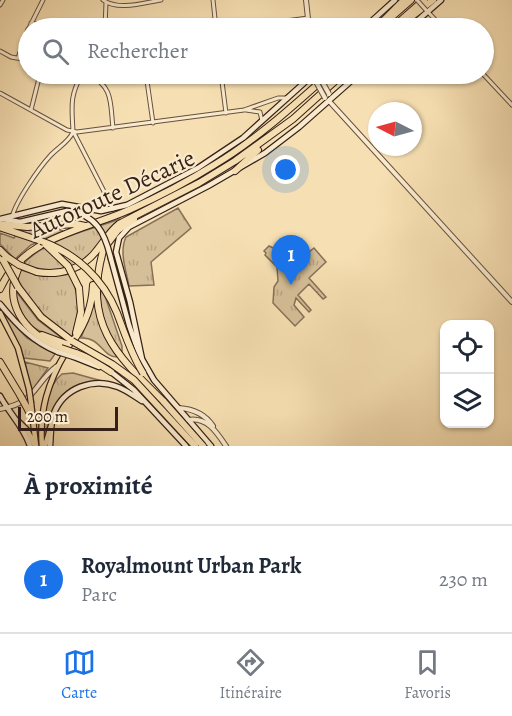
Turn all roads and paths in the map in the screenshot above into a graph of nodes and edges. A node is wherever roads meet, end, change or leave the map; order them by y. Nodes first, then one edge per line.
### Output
1 (43, 0) edge
2 (161, 0) edge
3 (213, 0) edge
4 (306, 0) edge
5 (395, 0) edge
6 (404, 0) edge
7 (411, 0) edge
8 (417, 0) edge
9 (424, 0) edge
10 (433, 0) edge
11 (441, 0) edge
12 (105, 1) edge
13 (427, 11) junction
14 (34, 18) edge
15 (105, 18) edge
16 (215, 18) edge
17 (308, 18) edge
18 (375, 18) edge
19 (387, 18) edge
20 (390, 18) edge
21 (403, 18) edge
22 (410, 18) edge
23 (420, 18) edge
24 (433, 18) edge
25 (0, 51) edge
26 (18, 58) edge
27 (37, 84) edge
28 (77, 84) edge
29 (103, 84) edge
30 (149, 84) edge
31 (222, 84) edge
32 (304, 84) edge
33 (317, 84) edge
34 (321, 84) edge
35 (331, 84) edge
36 (347, 84) edge
37 (492, 84) edge
38 (0, 93) edge
39 (288, 98) junction
40 (330, 99) junction
41 (512, 105) edge
42 (30, 110) junction
43 (244, 110) junction
44 (226, 112) junction
45 (262, 122) junction
46 (153, 123) junction
47 (113, 128) junction
48 (73, 132) junction
49 (263, 142) junction
50 (235, 171) junction
51 (113, 209) junction
52 (150, 209) junction
53 (12, 217) junction
54 (0, 219) edge
55 (0, 226) edge
56 (86, 226) junction
57 (41, 241) junction
58 (103, 251) junction
59 (0, 252) edge
60 (24, 257) junction
61 (0, 289) edge
62 (512, 302) edge
63 (1, 306) edge
64 (0, 314) edge
65 (74, 340) junction
66 (59, 347) junction
67 (86, 350) junction
68 (142, 359) junction
69 (0, 362) edge
70 (58, 366) junction
71 (111, 372) joint
72 (0, 396) edge
73 (146, 402) junction
74 (164, 402) junction
75 (29, 404) junction
76 (7, 408) junction
77 (177, 408) junction
78 (0, 409) edge
79 (187, 420) junction
80 (18, 421) junction
81 (34, 422) joint
82 (51, 426) junction
83 (215, 429) junction
84 (173, 432) junction
85 (30, 446) edge
86 (36, 446) edge
87 (44, 446) edge
88 (50, 446) edge
89 (186, 446) edge
90 (195, 446) edge
91 (203, 446) edge
92 (212, 446) edge
93 (226, 446) edge

1 - 14 street
2 - 12 street
3 - 16 street
4 - 17 street
5 - 18 main road
6 - 19 highway
7 - 20 highway
8 - 13 street, bridge
9 - 21 highway
10 - 22 highway
11 - 13 main road
12 - 15 street
13 - 23 main road
13 - 24 street
25 - 26 street
27 - 42 street
28 - 48 street
29 - 47 street
30 - 46 street
31 - 44 street
32 - 39 main road
33 - 56 highway, Autoroute Décarie
34 - 40 street, bridge
35 - 49 highway, Autoroute Décarie
36 - 40 main road
37 - 41 street
38 - 42 street
39 - 43 street
39 - 45 main road
40 - 50 main road
40 - 62 street
42 - 48 street
43 - 44 street
43 - 45 street
44 - 46 street
45 - 51 main road
46 - 47 street
47 - 48 street
48 - 51 street
48 - 53 street
49 - 50 highway
49 - 52 highway, Autoroute Décarie
50 - 68 main road
51 - 53 main road
52 - 58 highway
52 - 59 highway, Autoroute Décarie, bridge
53 - 54 main road
54 - 68 main road, bridge
55 - 56 highway
55 - 57 highway
56 - 60 highway, Autoroute Décarie
57 - 65 highway, bridge
57 - 74 highway, bridge
58 - 65 highway
58 - 74 highway
59 - 67 highway, bridge
60 - 61 highway, Autoroute Décarie
60 - 66 highway
63 - 66 main road
64 - 75 main road, bridge
65 - 70 main road
66 - 67 highway, bridge
66 - 71 highway, bridge
67 - 90 highway, bridge
68 - 77 main road
69 - 75 highway, bridge
70 - 76 street
70 - 87 main road
71 - 73 main road
72 - 76 main road
73 - 82 main road
73 - 84 main road
74 - 91 highway, bridge
75 - 81 highway
76 - 78 street
76 - 80 main road
77 - 79 main road
77 - 83 street
79 - 83 street
79 - 84 main road
79 - 92 main road
80 - 85 main road
80 - 86 main road
81 - 86 main road
82 - 87 main road
82 - 88 main road
83 - 93 street
84 - 89 main road

